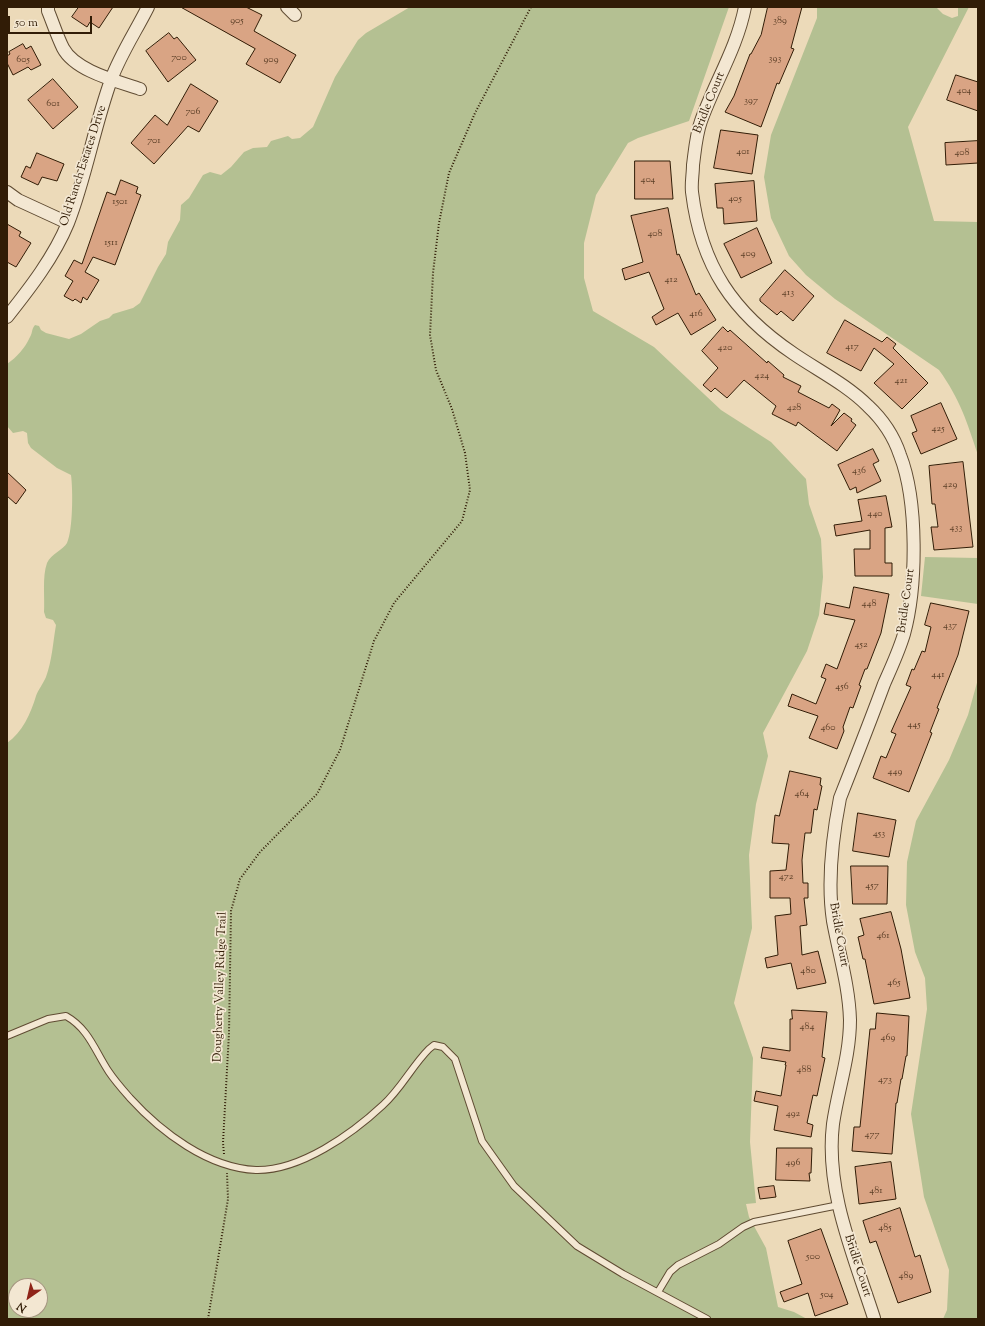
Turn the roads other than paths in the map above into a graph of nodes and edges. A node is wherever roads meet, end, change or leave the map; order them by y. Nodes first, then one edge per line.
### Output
1 (48, 7) edge
2 (148, 7) edge
3 (745, 7) edge
4 (111, 79) junction
5 (140, 89) dead end
6 (7, 192) edge
7 (68, 223) junction
8 (7, 317) edge
9 (7, 1036) edge
10 (839, 1205) junction
11 (658, 1292) junction
12 (874, 1318) dead end
13 (706, 1319) edge

1 - 4 street
2 - 4 street, Old Ranch Estates Drive
3 - 10 street, Bridle Court
4 - 5 street
4 - 7 street, Old Ranch Estates Drive
6 - 7 street
7 - 8 street, Old Ranch Estates Drive
9 - 11 lane
10 - 11 lane
10 - 12 street, Bridle Court
11 - 13 lane

